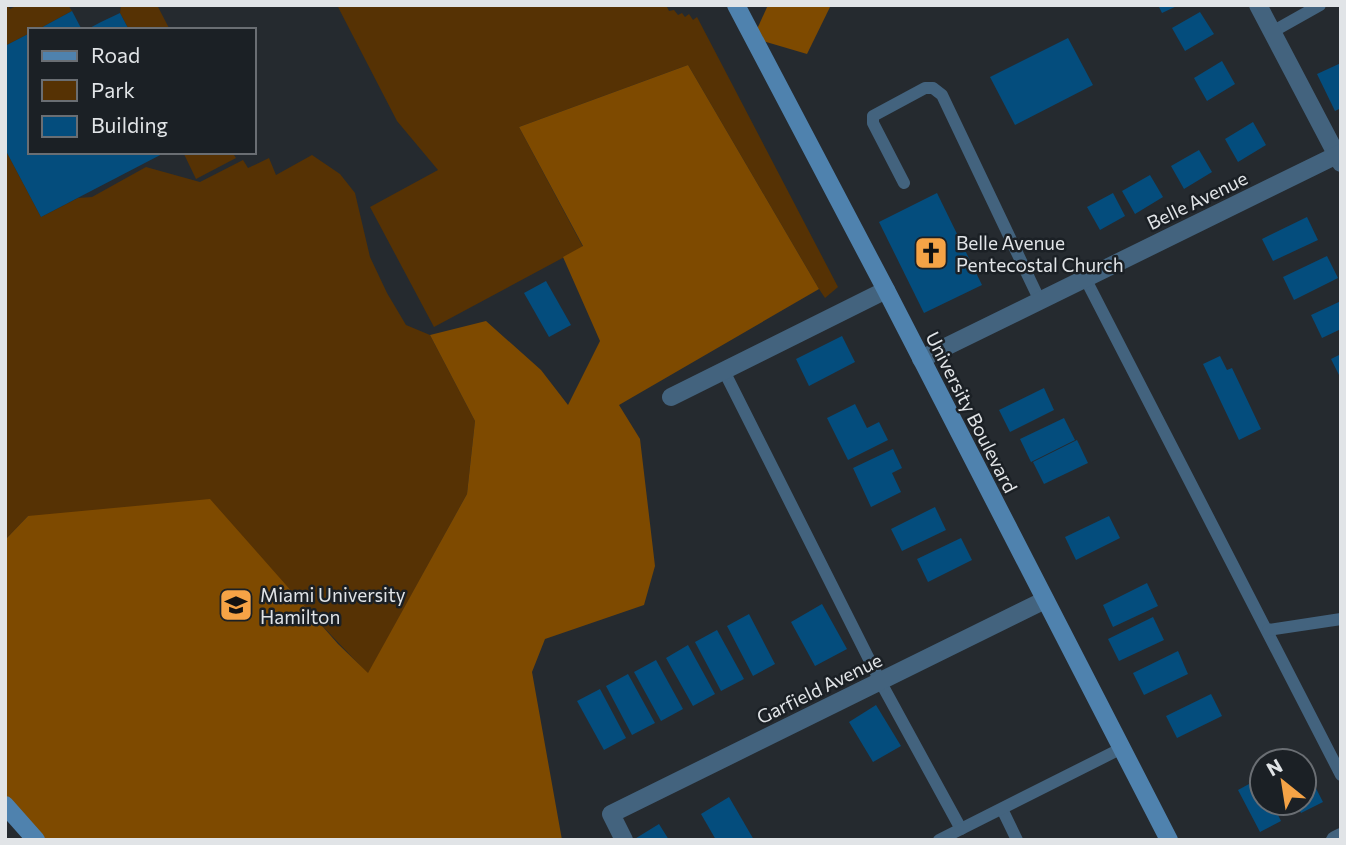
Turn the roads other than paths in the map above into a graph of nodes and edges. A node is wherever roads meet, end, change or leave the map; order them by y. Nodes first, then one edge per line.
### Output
1 (736, 5) edge
2 (1258, 5) edge
3 (1320, 5) edge
4 (1272, 32) junction
5 (1339, 157) edge
6 (904, 183) dead end
7 (1085, 278) junction
8 (886, 290) junction
9 (1040, 300) junction
10 (921, 359) junction
11 (724, 371) junction
12 (671, 397) dead end
13 (1045, 600) junction
14 (1341, 619) edge
15 (1268, 630) junction
16 (880, 681) junction
17 (1122, 748) junction
18 (1341, 775) edge
19 (5, 805) edge
20 (1002, 809) junction
21 (961, 829) junction
22 (1341, 837) edge
23 (36, 840) edge
24 (624, 840) edge
25 (939, 840) edge
26 (1017, 840) edge
27 (1169, 840) edge
28 (1335, 840) edge

1 - 8 street, University Boulevard
2 - 4 street
3 - 4 lane
4 - 5 street
5 - 7 street, Belle Avenue
6 - 9 lane
7 - 9 street, Belle Avenue
7 - 15 lane
8 - 10 street, University Boulevard
8 - 11 street
9 - 10 street, Belle Avenue
10 - 13 street, University Boulevard
11 - 12 street
11 - 16 lane
13 - 16 street, Garfield Avenue
13 - 17 street, University Boulevard
14 - 15 lane
15 - 18 lane
16 - 21 lane
16 - 24 street, Garfield Avenue
17 - 20 lane
17 - 27 street, University Boulevard
19 - 23 street
20 - 21 lane
20 - 26 lane
21 - 25 lane
22 - 28 street

